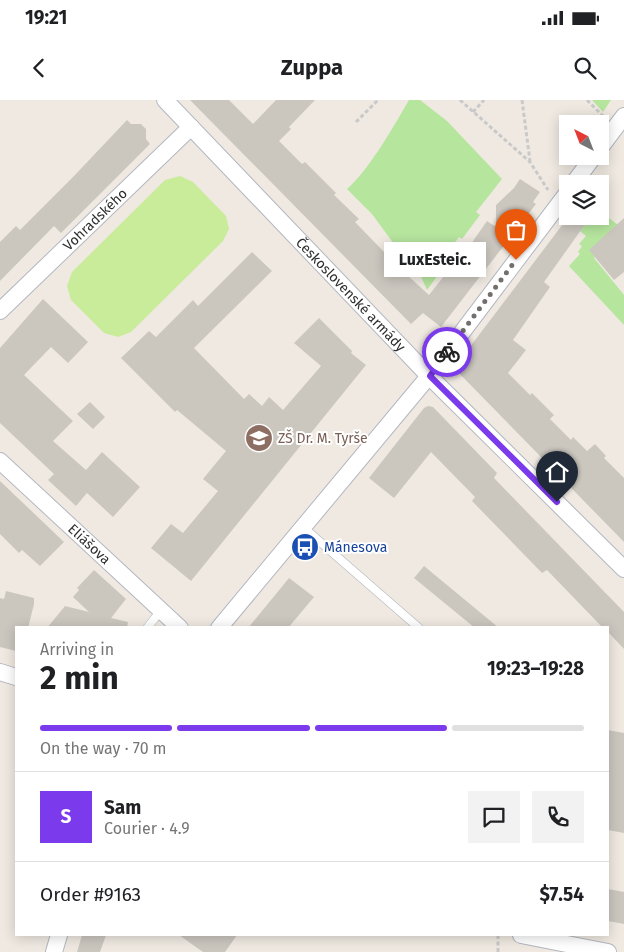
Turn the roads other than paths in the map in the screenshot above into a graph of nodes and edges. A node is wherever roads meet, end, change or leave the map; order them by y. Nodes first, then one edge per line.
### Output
1 (166, 100) edge
2 (624, 116) edge
3 (191, 126) junction
4 (609, 136) edge
5 (559, 204) edge
6 (0, 311) edge
7 (430, 376) junction
8 (0, 461) edge
9 (302, 526) junction
10 (624, 569) edge
11 (162, 610) junction
12 (150, 626) edge
13 (178, 626) edge
14 (221, 626) edge
15 (417, 626) edge
16 (0, 672) edge
17 (15, 676) edge
18 (59, 936) edge
19 (526, 936) edge
20 (54, 952) edge
21 (608, 952) edge

1 - 3 street, Československé armády
2 - 4 street
3 - 6 street, Vohradského
3 - 7 street, Československé armády
5 - 7 street
7 - 9 street
7 - 10 street, Československé armády
8 - 11 street, Eliášova
9 - 14 street
9 - 15 lane
11 - 12 lane
11 - 13 street, Eliášova
16 - 17 street
18 - 20 street
19 - 21 street

